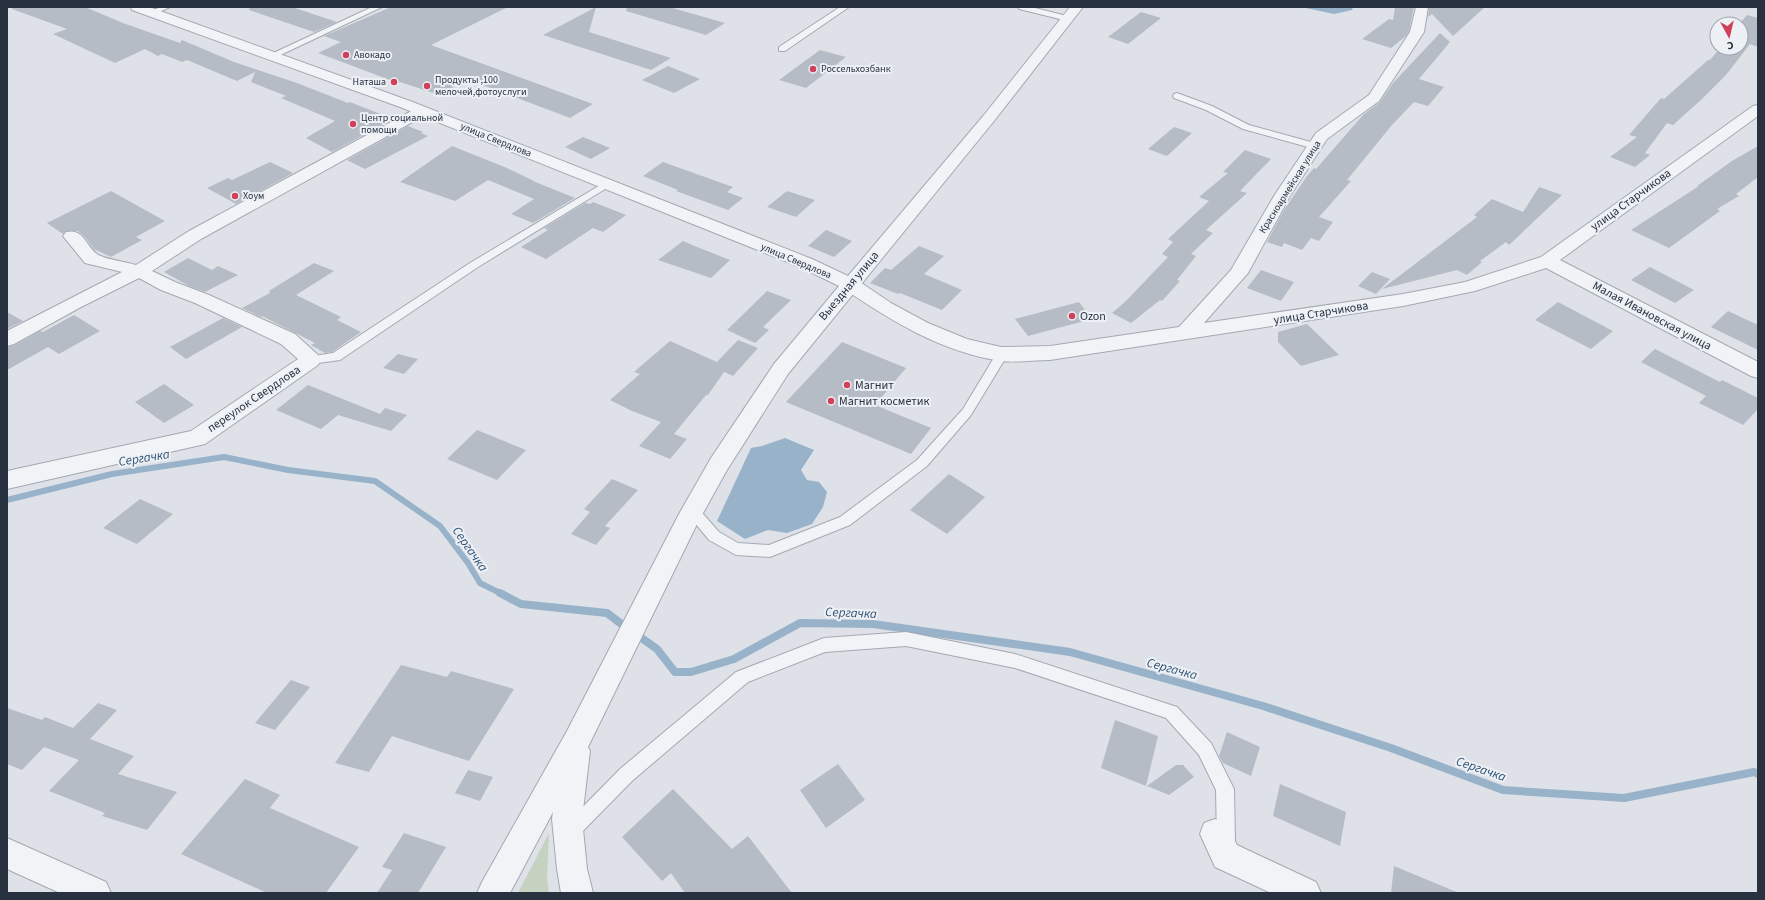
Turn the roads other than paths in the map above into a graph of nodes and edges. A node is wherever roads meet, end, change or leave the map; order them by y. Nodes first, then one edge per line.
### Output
1 (137, 7) edge
2 (378, 7) edge
3 (845, 7) edge
4 (1022, 7) edge
5 (1422, 7) edge
6 (160, 10) edge
7 (1073, 13) edge
8 (782, 49) dead end
9 (272, 56) junction
10 (1177, 96) dead end
11 (422, 111) junction
12 (1756, 113) edge
13 (1315, 146) junction
14 (607, 184) junction
15 (72, 236) dead end
16 (1546, 261) junction
17 (139, 271) junction
18 (850, 284) junction
19 (1186, 333) junction
20 (7, 339) edge
21 (1002, 354) junction
22 (311, 360) junction
23 (1758, 371) edge
24 (7, 480) edge
25 (692, 511) junction
26 (577, 740) junction
27 (568, 834) junction
28 (1221, 845) joint
29 (7, 853) edge
30 (94, 893) edge
31 (493, 893) edge
32 (577, 893) edge
33 (1305, 893) edge

1 - 6 street, улица Свердлова
2 - 9 lane
3 - 8 lane
4 - 7 lane
5 - 13 street, Красноармейская улица
6 - 9 street, улица Свердлова
7 - 18 street, Выездная улица
9 - 11 street, улица Свердлова
10 - 13 lane
11 - 14 street, улица Свердлова
11 - 17 street
12 - 16 street, улица Старчикова
13 - 19 street, Красноармейская улица
14 - 18 street, улица Свердлова
14 - 22 lane
15 - 17 street, переулок Свердлова
16 - 19 street, улица Старчикова
16 - 23 street, Малая Ивановская улица
17 - 20 street
17 - 22 street, переулок Свердлова
18 - 21 street, улица Старчикова
18 - 25 street, Выездная улица
19 - 21 street, улица Старчикова
21 - 25 lane
22 - 24 street, переулок Свердлова
25 - 26 street, Выездная улица
26 - 27 street
26 - 31 street, Выездная улица
27 - 28 lane
27 - 32 street
28 - 33 street
29 - 30 street

